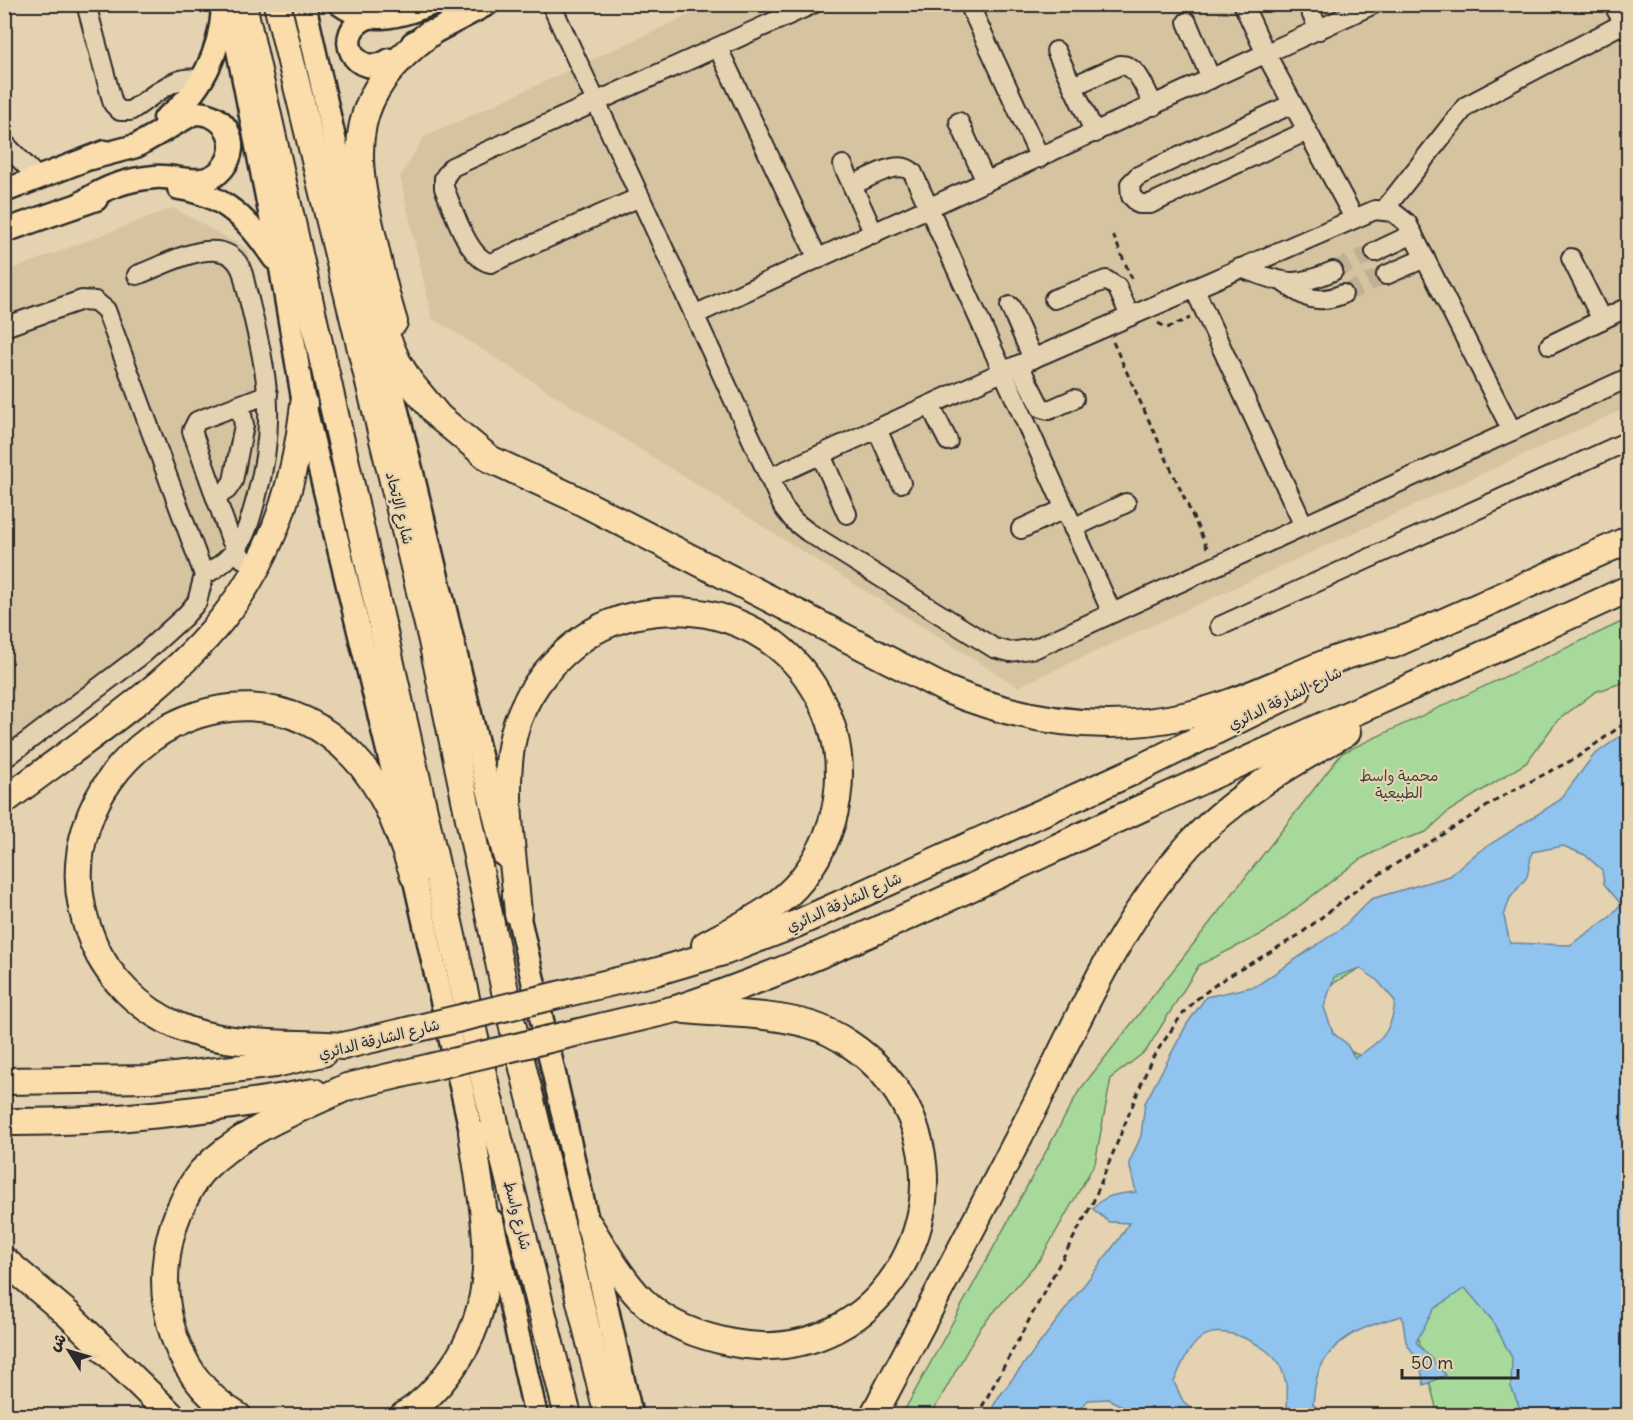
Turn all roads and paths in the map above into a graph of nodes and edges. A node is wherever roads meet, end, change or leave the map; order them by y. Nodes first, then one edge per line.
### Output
1 (86, 4) edge
2 (224, 4) edge
3 (229, 4) edge
4 (243, 4) edge
5 (277, 4) edge
6 (304, 4) edge
7 (431, 4) edge
8 (487, 4) edge
9 (551, 4) edge
10 (813, 4) edge
11 (969, 4) edge
12 (1243, 4) edge
13 (1307, 4) edge
14 (1374, 4) edge
15 (1613, 4) edge
16 (355, 10) edge
17 (1187, 22) dead end
18 (1626, 27) edge
19 (1318, 30) junction
20 (429, 34) junction
21 (718, 48) junction
22 (1056, 51) dead end
23 (1266, 54) junction
24 (390, 60) junction
25 (1211, 80) junction
26 (201, 81) junction
27 (1072, 86) junction
28 (597, 104) junction
29 (1292, 104) junction
30 (1154, 106) junction
31 (959, 122) dead end
32 (1307, 131) junction
33 (1095, 133) junction
34 (5, 148) edge
35 (91, 158) junction
36 (1040, 158) junction
37 (843, 165) dead end
38 (343, 177) junction
39 (38, 178) junction
40 (986, 182) junction
41 (852, 185) junction
42 (4, 191) edge
43 (640, 197) junction
44 (82, 204) junction
45 (928, 209) junction
46 (1384, 210) junction
47 (1354, 218) junction
48 (4, 231) edge
49 (874, 234) junction
50 (1413, 234) junction
51 (1376, 252) tunnel mouth
52 (1425, 258) junction
53 (1570, 258) dead end
54 (818, 259) junction
55 (281, 268) junction
56 (1239, 268) junction
57 (1333, 271) tunnel mouth
58 (137, 275) dead end
59 (1386, 275) tunnel mouth
60 (1283, 282) junction
61 (1194, 288) junction
62 (1343, 294) tunnel mouth
63 (370, 299) junction
64 (1054, 299) dead end
65 (1010, 306) dead end
66 (1629, 307) edge
67 (694, 315) junction
68 (1130, 316) junction
69 (1602, 320) junction
70 (4, 327) edge
71 (1111, 338) dead end
72 (1550, 345) dead end
73 (1026, 362) junction
74 (1002, 372) junction
75 (1629, 378) edge
76 (268, 394) junction
77 (1074, 399) dead end
78 (304, 404) junction
79 (930, 405) junction
80 (235, 407) junction
81 (877, 429) junction
82 (1512, 431) junction
83 (948, 441) dead end
84 (1629, 441) edge
85 (821, 455) junction
86 (769, 478) junction
87 (901, 483) dead end
88 (216, 496) junction
89 (572, 497) junction
90 (1126, 503) dead end
91 (1064, 509) junction
92 (847, 514) dead end
93 (251, 518) junction
94 (225, 522) junction
95 (1304, 526) junction
96 (1073, 528) junction
97 (1021, 529) dead end
98 (1629, 540) edge
99 (240, 545) junction
100 (261, 563) junction
101 (1215, 566) junction
102 (204, 575) junction
103 (1629, 589) edge
104 (1112, 613) junction
105 (1220, 626) dead end
106 (1407, 638) junction
107 (1472, 661) junction
108 (1629, 721) edge
109 (4, 759) edge
110 (4, 801) edge
111 (414, 876) junction
112 (518, 914) junction
113 (655, 972) junction
114 (676, 1009) junction
115 (344, 1046) junction
116 (4, 1081) edge
117 (347, 1087) junction
118 (4, 1122) edge
119 (472, 1131) junction
120 (589, 1225) junction
121 (4, 1260) edge
122 (156, 1405) edge
123 (172, 1416) edge
124 (238, 1416) edge
125 (403, 1416) edge
126 (536, 1416) edge
127 (568, 1416) edge
128 (608, 1416) edge
129 (631, 1416) edge
130 (873, 1416) edge
131 (977, 1416) edge

1 - 26 street
2 - 26 main road
3 - 55 main road
4 - 127 highway, شارع واسط
5 - 128 highway, شارع الإتحاد
6 - 38 main road
7 - 16 main road
8 - 20 main road
9 - 28 street
10 - 21 street
11 - 36 street
12 - 23 street
13 - 19 street
14 - 19 street
15 - 18 street
16 - 24 main road
17 - 25 street
18 - 46 street
19 - 23 street
20 - 24 main road
20 - 89 highway
21 - 28 street
21 - 54 street
22 - 27 street
23 - 25 street
23 - 29 street
24 - 38 main road
25 - 30 street
26 - 35 main road
27 - 30 street
27 - 33 street
28 - 43 street
28 - 43 street
29 - 32 street
29 - 32 street
30 - 33 street
31 - 40 street
32 - 47 street
33 - 36 street
34 - 39 street
35 - 39 main road
35 - 44 main road
36 - 40 street
37 - 41 street
38 - 63 main road
39 - 42 main road
40 - 45 street
41 - 45 street
41 - 49 street
43 - 67 street
44 - 48 main road
44 - 55 main road
45 - 49 street
45 - 74 street
46 - 47 street
46 - 50 street
47 - 56 street
49 - 54 street
50 - 51 street
50 - 52 street
52 - 59 street
52 - 82 street
53 - 69 street
54 - 67 street
55 - 78 main road
56 - 60 street
56 - 61 street
57 - 60 street
58 - 76 street
60 - 62 street
61 - 68 street
61 - 95 street
63 - 89 highway
63 - 112 main road
64 - 68 street
65 - 73 street
66 - 69 street
67 - 86 street
68 - 73 street
69 - 72 street
70 - 102 street
71 - 101 path
73 - 74 street
73 - 77 street
74 - 79 street
74 - 91 street
75 - 82 street
76 - 80 street
76 - 93 street
78 - 100 highway
78 - 111 main road
79 - 81 street
79 - 83 street
80 - 88 street
80 - 88 street
81 - 85 street
81 - 87 street
82 - 95 street
84 - 105 street
85 - 86 street
85 - 92 street
86 - 104 street
88 - 94 street
89 - 106 highway
90 - 96 street
91 - 96 street
91 - 97 street
93 - 94 street
93 - 99 street
94 - 99 street
95 - 101 street
96 - 104 street
98 - 106 highway, شارع الشارقة الدائري
99 - 100 street
99 - 102 street
100 - 110 highway
101 - 104 street
102 - 109 street
103 - 107 highway
106 - 113 highway, شارع الشارقة الدائري
107 - 114 highway
107 - 130 highway
108 - 131 path
111 - 115 highway
111 - 119 main road
112 - 113 highway
112 - 120 main road
113 - 115 highway, شارع الشارقة الدائري, bridge
114 - 117 highway, bridge
114 - 120 highway
115 - 116 highway, شارع الشارقة الدائري
117 - 118 highway
117 - 124 highway
119 - 125 highway
119 - 126 main road
120 - 129 main road
121 - 122 highway
122 - 123 highway

